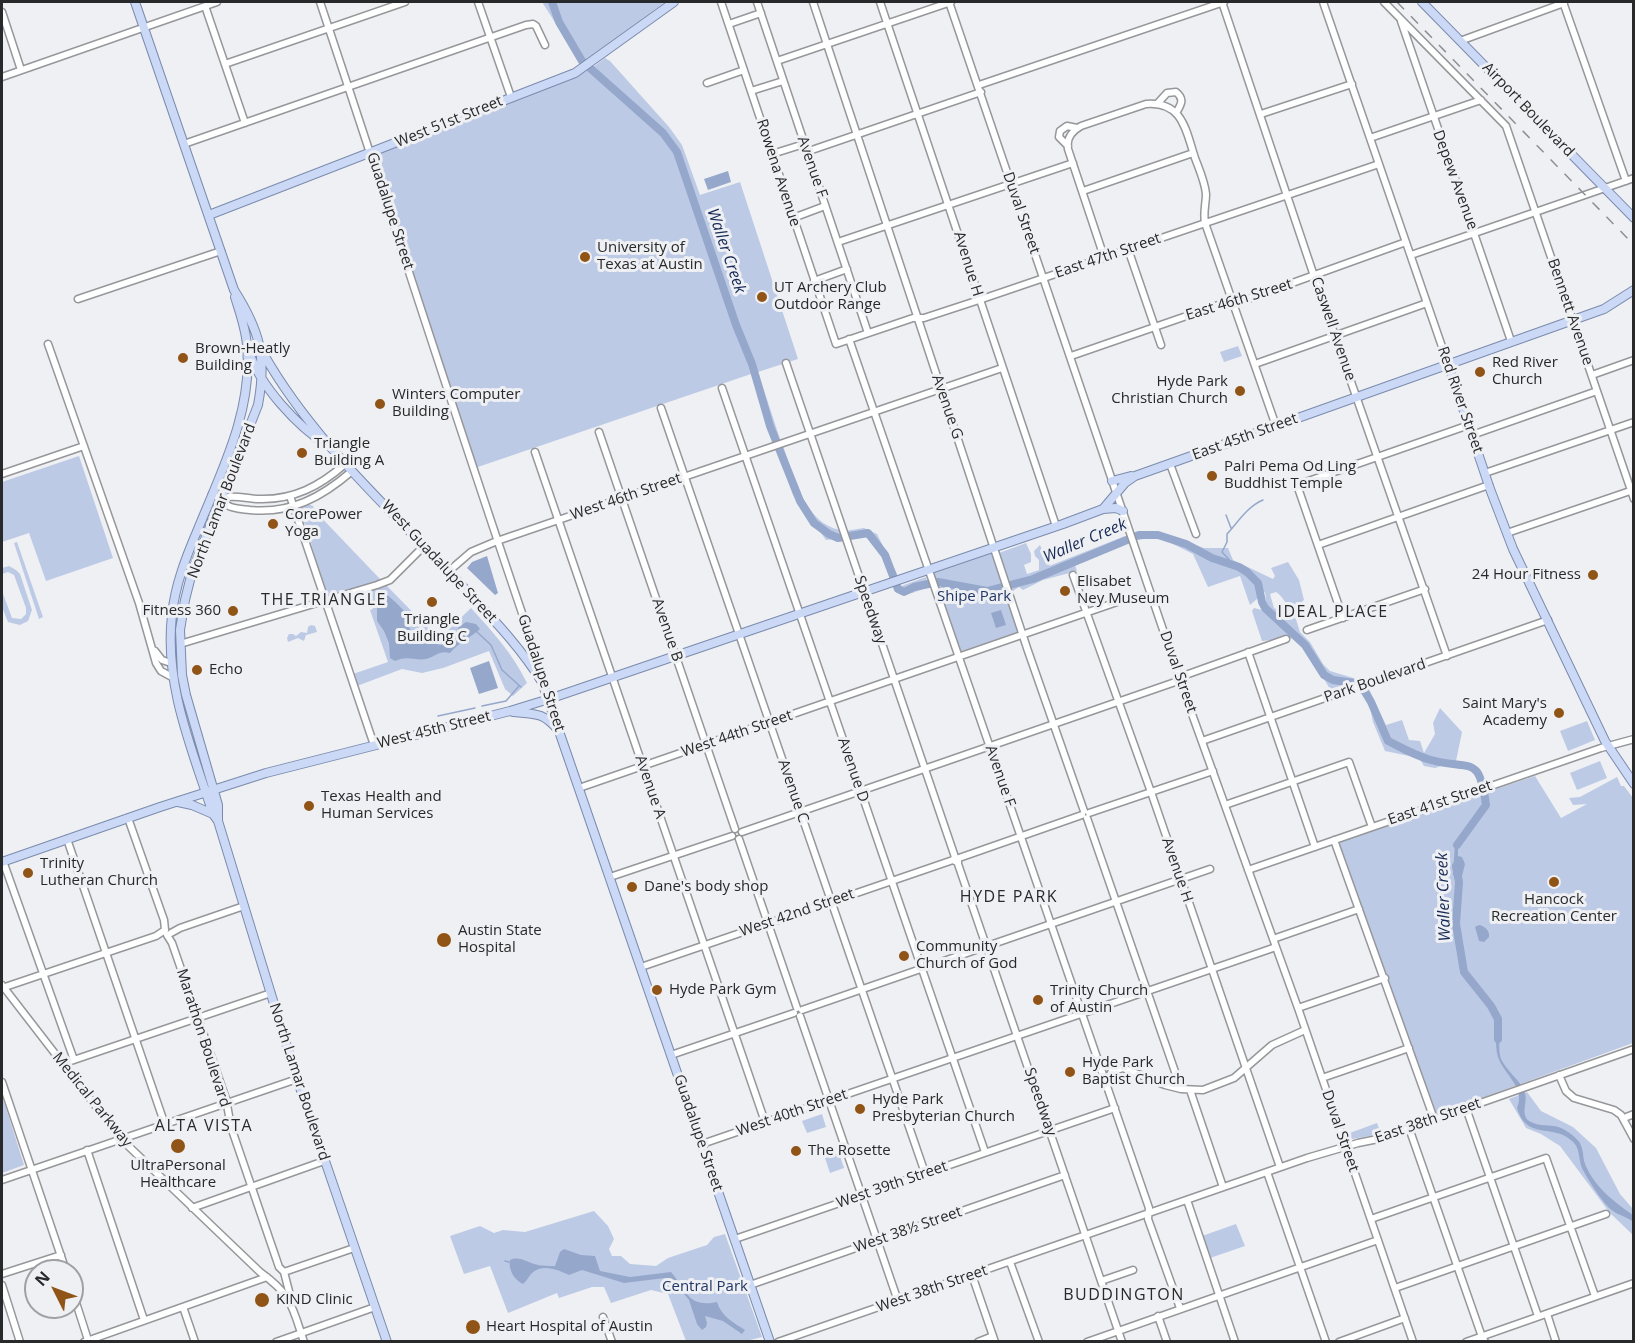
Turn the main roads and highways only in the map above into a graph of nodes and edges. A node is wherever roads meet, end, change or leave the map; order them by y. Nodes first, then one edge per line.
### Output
1 (135, 2) edge
2 (674, 2) edge
3 (1422, 2) edge
4 (209, 215) junction
5 (1634, 218) edge
6 (234, 290) junction
7 (1634, 290) edge
8 (247, 345) junction
9 (261, 349) junction
10 (1448, 363) junction
11 (263, 381) junction
12 (279, 400) junction
13 (258, 405) junction
14 (235, 436) junction
15 (329, 447) junction
16 (235, 466) junction
17 (1135, 476) junction
18 (1112, 481) road end
19 (1103, 509) junction
20 (1123, 511) road end
21 (176, 590) junction
22 (186, 593) junction
23 (171, 663) junction
24 (182, 675) junction
25 (542, 682) joint
26 (549, 699) junction
27 (506, 712) junction
28 (561, 735) junction
29 (1634, 784) edge
30 (229, 785) junction
31 (210, 791) junction
32 (177, 801) junction
33 (218, 805) junction
34 (215, 818) junction
35 (2, 862) edge
36 (387, 1341) edge
37 (770, 1341) edge

1 - 4 main road, North Lamar Boulevard
2 - 4 main road, West 51st Street
3 - 5 main road, Airport Boulevard
4 - 6 main road, North Lamar Boulevard
6 - 8 main road, North Lamar Boulevard
6 - 9 main road, North Lamar Boulevard
7 - 10 main road, East 45th Street
8 - 11 main road, West Guadalupe Street
8 - 14 main road, North Lamar Boulevard
9 - 11 main road, North Lamar Boulevard
9 - 15 main road, West Guadalupe Street
10 - 17 main road, East 45th Street
10 - 29 main road, Red River Street
11 - 12 main road, West Guadalupe Street
11 - 13 main road, North Lamar Boulevard
12 - 13 main road
12 - 15 main road, West Guadalupe Street
13 - 16 main road, North Lamar Boulevard
14 - 16 main road
14 - 21 main road, North Lamar Boulevard
15 - 25 main road, West Guadalupe Street
16 - 22 main road, North Lamar Boulevard
17 - 18 main road
17 - 19 main road, East 45th Street
19 - 20 main road
19 - 26 main road, West 45th Street
21 - 22 main road
21 - 23 main road, North Lamar Boulevard
22 - 24 main road, North Lamar Boulevard
23 - 24 main road
23 - 31 main road, North Lamar Boulevard
24 - 31 main road, North Lamar Boulevard
25 - 26 main road, Guadalupe Street
26 - 27 main road, West 45th Street
26 - 28 main road, Guadalupe Street
27 - 28 main road
27 - 30 main road, West 45th Street
28 - 37 main road, Guadalupe Street
30 - 31 main road, West 45th Street
30 - 33 main road
31 - 32 main road, West 45th Street
31 - 33 main road, North Lamar Boulevard
31 - 34 main road, North Lamar Boulevard
32 - 34 main road
32 - 35 main road, West 45th Street
33 - 34 main road, North Lamar Boulevard
34 - 36 main road, North Lamar Boulevard

